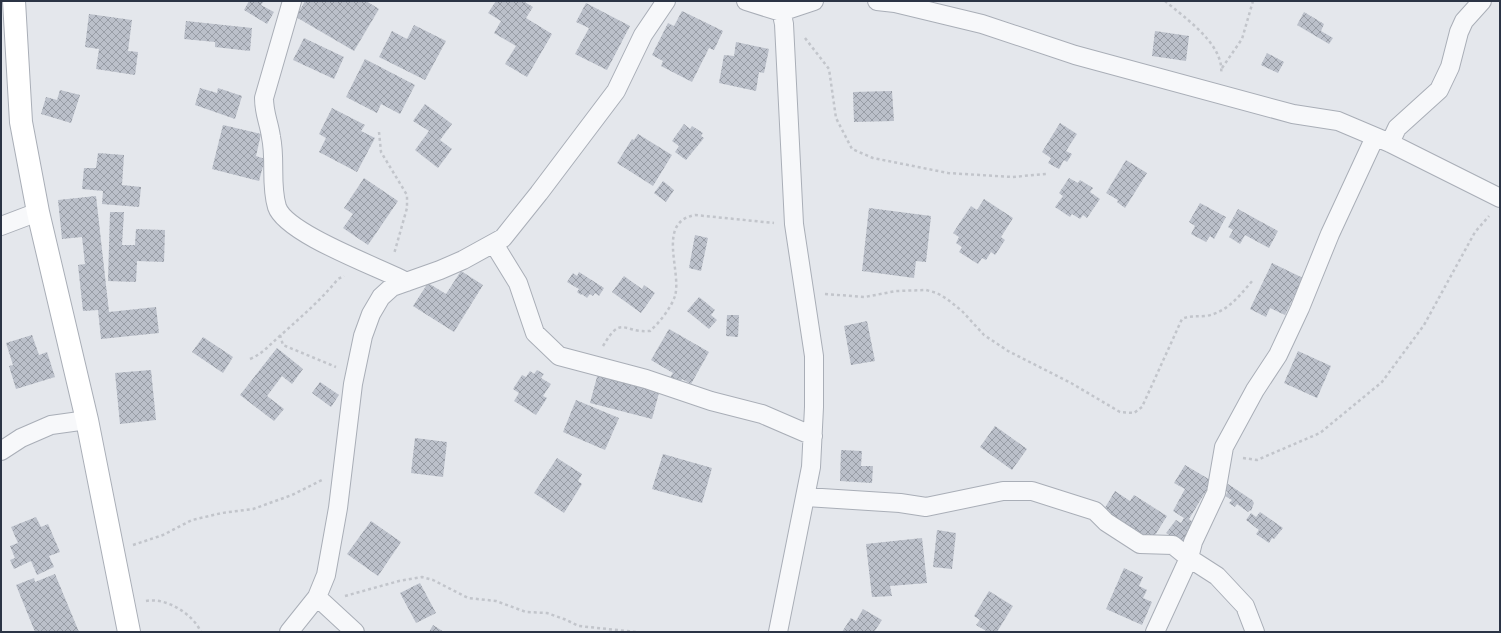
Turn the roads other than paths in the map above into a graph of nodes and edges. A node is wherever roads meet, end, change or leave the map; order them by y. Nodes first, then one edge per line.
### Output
1 (14, 1) edge
2 (292, 1) edge
3 (666, 1) edge
4 (746, 1) edge
5 (814, 1) edge
6 (877, 1) edge
7 (1482, 1) edge
8 (782, 12) edge
9 (1382, 140) junction
10 (1500, 198) edge
11 (38, 212) junction
12 (1, 226) edge
13 (494, 244) junction
14 (407, 282) junction
15 (87, 420) junction
16 (813, 436) junction
17 (1, 451) edge
18 (806, 497) junction
19 (1189, 558) junction
20 (317, 597) junction
21 (129, 632) edge
22 (289, 632) edge
23 (355, 632) edge
24 (778, 632) edge
25 (1155, 632) edge
26 (1255, 632) edge

1 - 11 main road
2 - 14 street
3 - 13 street
4 - 8 street
5 - 8 street
6 - 9 street
7 - 9 street
8 - 16 street
9 - 10 street
9 - 19 street
11 - 12 street
11 - 15 main road
13 - 14 street
13 - 16 street
14 - 20 street
15 - 17 street
15 - 21 main road
16 - 18 street
18 - 19 street
18 - 24 street
19 - 25 street
19 - 26 street
20 - 22 street
20 - 23 street

